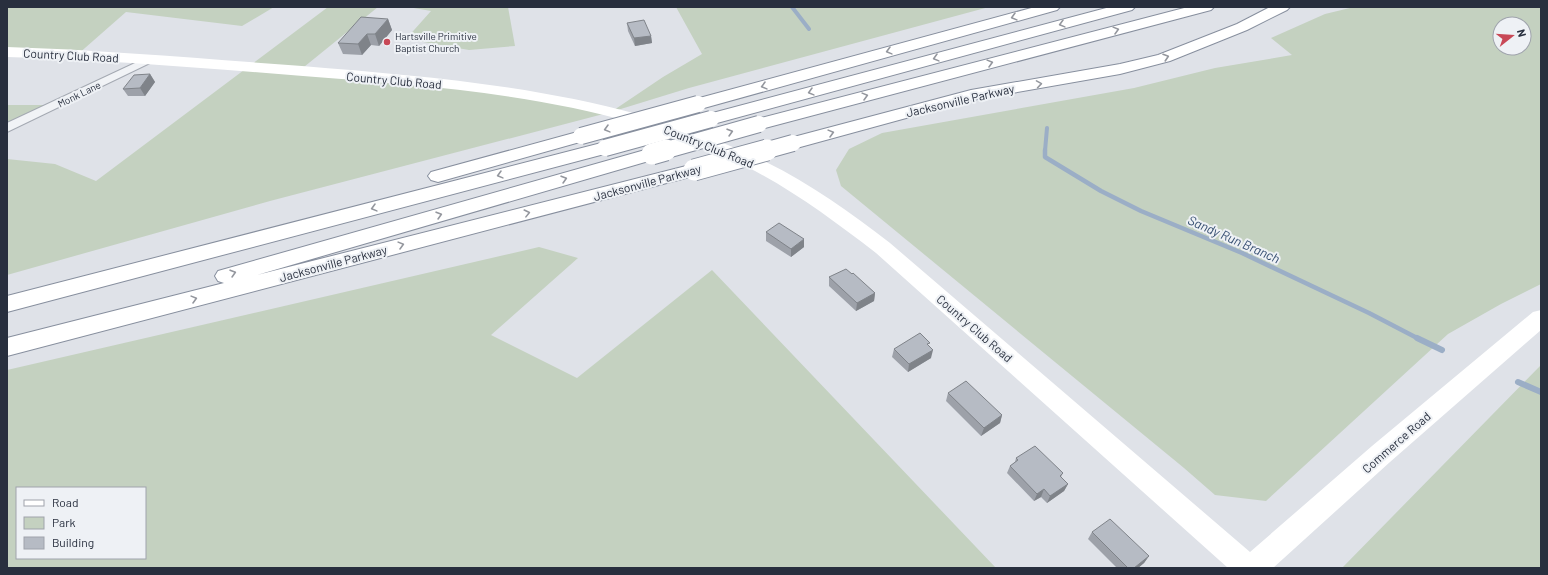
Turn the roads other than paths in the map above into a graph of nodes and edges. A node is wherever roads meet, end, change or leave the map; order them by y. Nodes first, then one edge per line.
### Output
1 (1052, 7) edge
2 (1127, 7) edge
3 (1206, 7) edge
4 (1282, 7) edge
5 (7, 52) edge
6 (150, 59) junction
7 (7, 128) edge
8 (7, 297) edge
9 (7, 304) edge
10 (1541, 318) edge
11 (7, 338) edge
12 (7, 347) edge
13 (1248, 568) edge
14 (1253, 568) edge

1 -> 8 highway, bridge
2 -> 9 highway, bridge
11 -> 3 highway, bridge
12 -> 4 highway, Jacksonville Parkway, bridge
5 - 6 main road, Country Club Road
6 - 7 street, Monk Lane
6 - 13 main road, Country Club Road
10 - 14 main road, Commerce Road

